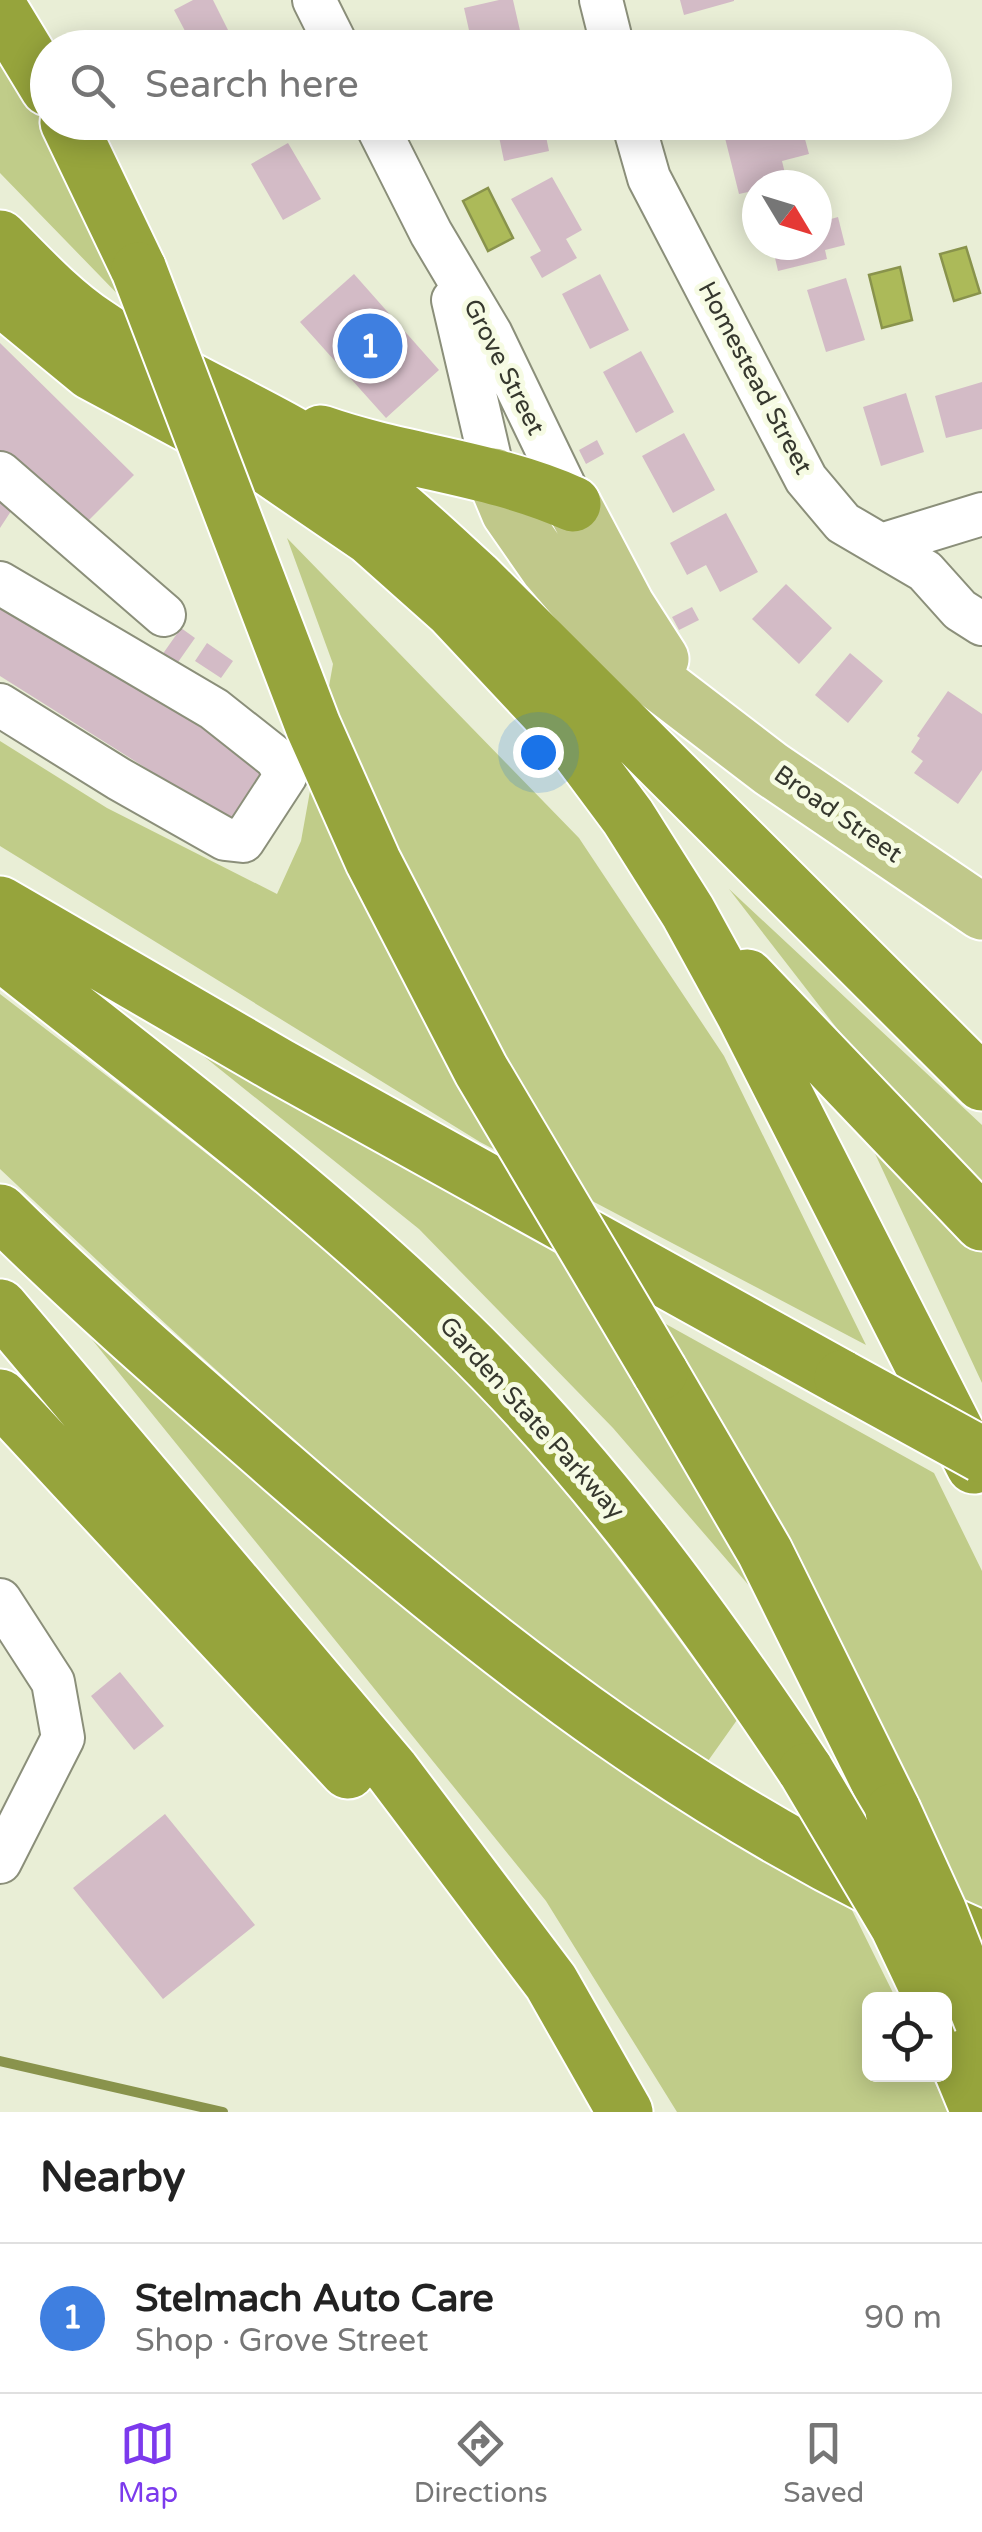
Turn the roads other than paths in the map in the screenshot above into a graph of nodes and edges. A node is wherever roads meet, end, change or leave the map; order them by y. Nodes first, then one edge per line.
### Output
1 (314, 0) edge
2 (601, 0) edge
3 (0, 9) edge
4 (329, 30) edge
5 (608, 30) edge
6 (30, 58) edge
7 (77, 140) edge
8 (384, 140) edge
9 (638, 140) edge
10 (431, 233) junction
11 (0, 238) edge
12 (0, 298) edge
13 (238, 405) junction
14 (0, 474) edge
15 (494, 476) junction
16 (573, 504) junction
17 (982, 514) edge
18 (881, 545) junction
19 (0, 583) edge
20 (164, 615) dead end
21 (982, 624) edge
22 (0, 705) edge
23 (697, 711) junction
24 (0, 904) edge
25 (688, 912) junction
26 (982, 912) edge
27 (0, 952) edge
28 (982, 1083) edge
29 (0, 1212) edge
30 (982, 1223) edge
31 (0, 1307) edge
32 (0, 1396) edge
33 (982, 1455) edge
34 (982, 1482) edge
35 (0, 1600) edge
36 (0, 1862) edge
37 (982, 1938) edge
38 (551, 1982) junction
39 (929, 1992) edge
40 (982, 2021) edge
41 (952, 2046) edge
42 (624, 2112) edge
43 (979, 2112) edge

1 - 4 street
2 - 5 street
3 - 6 highway
7 - 40 highway, bridge
8 - 10 street, Grove Street
9 - 18 street, Homestead Street
10 - 15 street, Grove Street
10 - 16 street, Grove Street
11 - 13 highway
12 - 25 highway
13 - 15 highway
13 - 28 highway
14 - 20 street
15 - 16 highway
15 - 23 main road, Broad Street
16 - 23 main road, Broad Street
17 - 18 street
18 - 21 street, Homestead Street
19 - 22 street
23 - 26 main road, Broad Street
24 - 33 highway, bridge
25 - 30 highway
25 - 34 highway
27 - 39 highway, Garden State Parkway, bridge
29 - 37 highway
31 - 38 highway
32 - 38 highway
35 - 36 street
38 - 42 highway
41 - 43 highway

